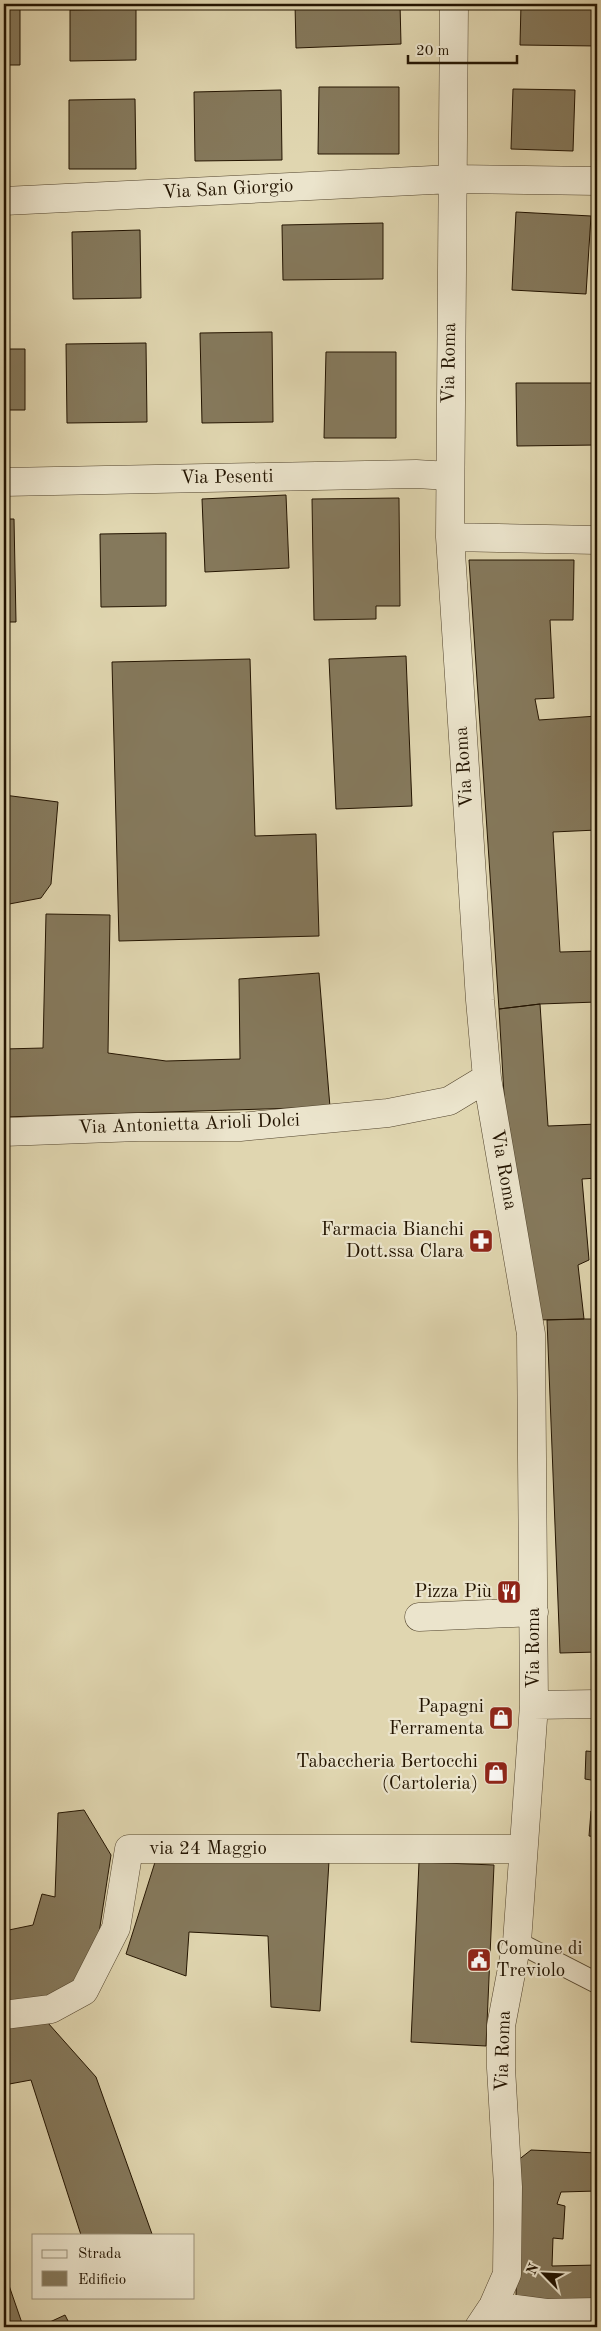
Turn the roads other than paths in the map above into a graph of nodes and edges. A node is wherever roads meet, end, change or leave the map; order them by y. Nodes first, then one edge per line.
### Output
1 (454, 4) edge
2 (453, 179) junction
3 (597, 181) edge
4 (4, 201) edge
5 (450, 476) junction
6 (4, 482) edge
7 (450, 537) junction
8 (597, 540) edge
9 (488, 1078) junction
10 (4, 1132) edge
11 (534, 1612) junction
12 (419, 1617) dead end
13 (597, 1704) edge
14 (534, 1705) junction
15 (523, 1849) junction
16 (517, 1942) junction
17 (597, 1983) edge
18 (4, 2014) edge
19 (597, 2312) edge
20 (486, 2317) edge

1 - 2 street, Via Roma
2 - 3 street, Via San Giorgio
2 - 4 street, Via San Giorgio
2 - 5 street, Via Roma
5 - 6 street, Via Pesenti
5 - 7 street, Via Roma
7 - 8 street
7 - 9 street, Via Roma
9 - 10 street, Via Antonietta Arioli Dolci
9 - 11 street, Via Roma
11 - 12 street
11 - 14 street, Via Roma
13 - 14 street
14 - 15 street, Via Roma
15 - 16 street, Via Roma
15 - 18 street, via 24 Maggio
16 - 17 lane
16 - 20 street, Via Roma
19 - 20 street

